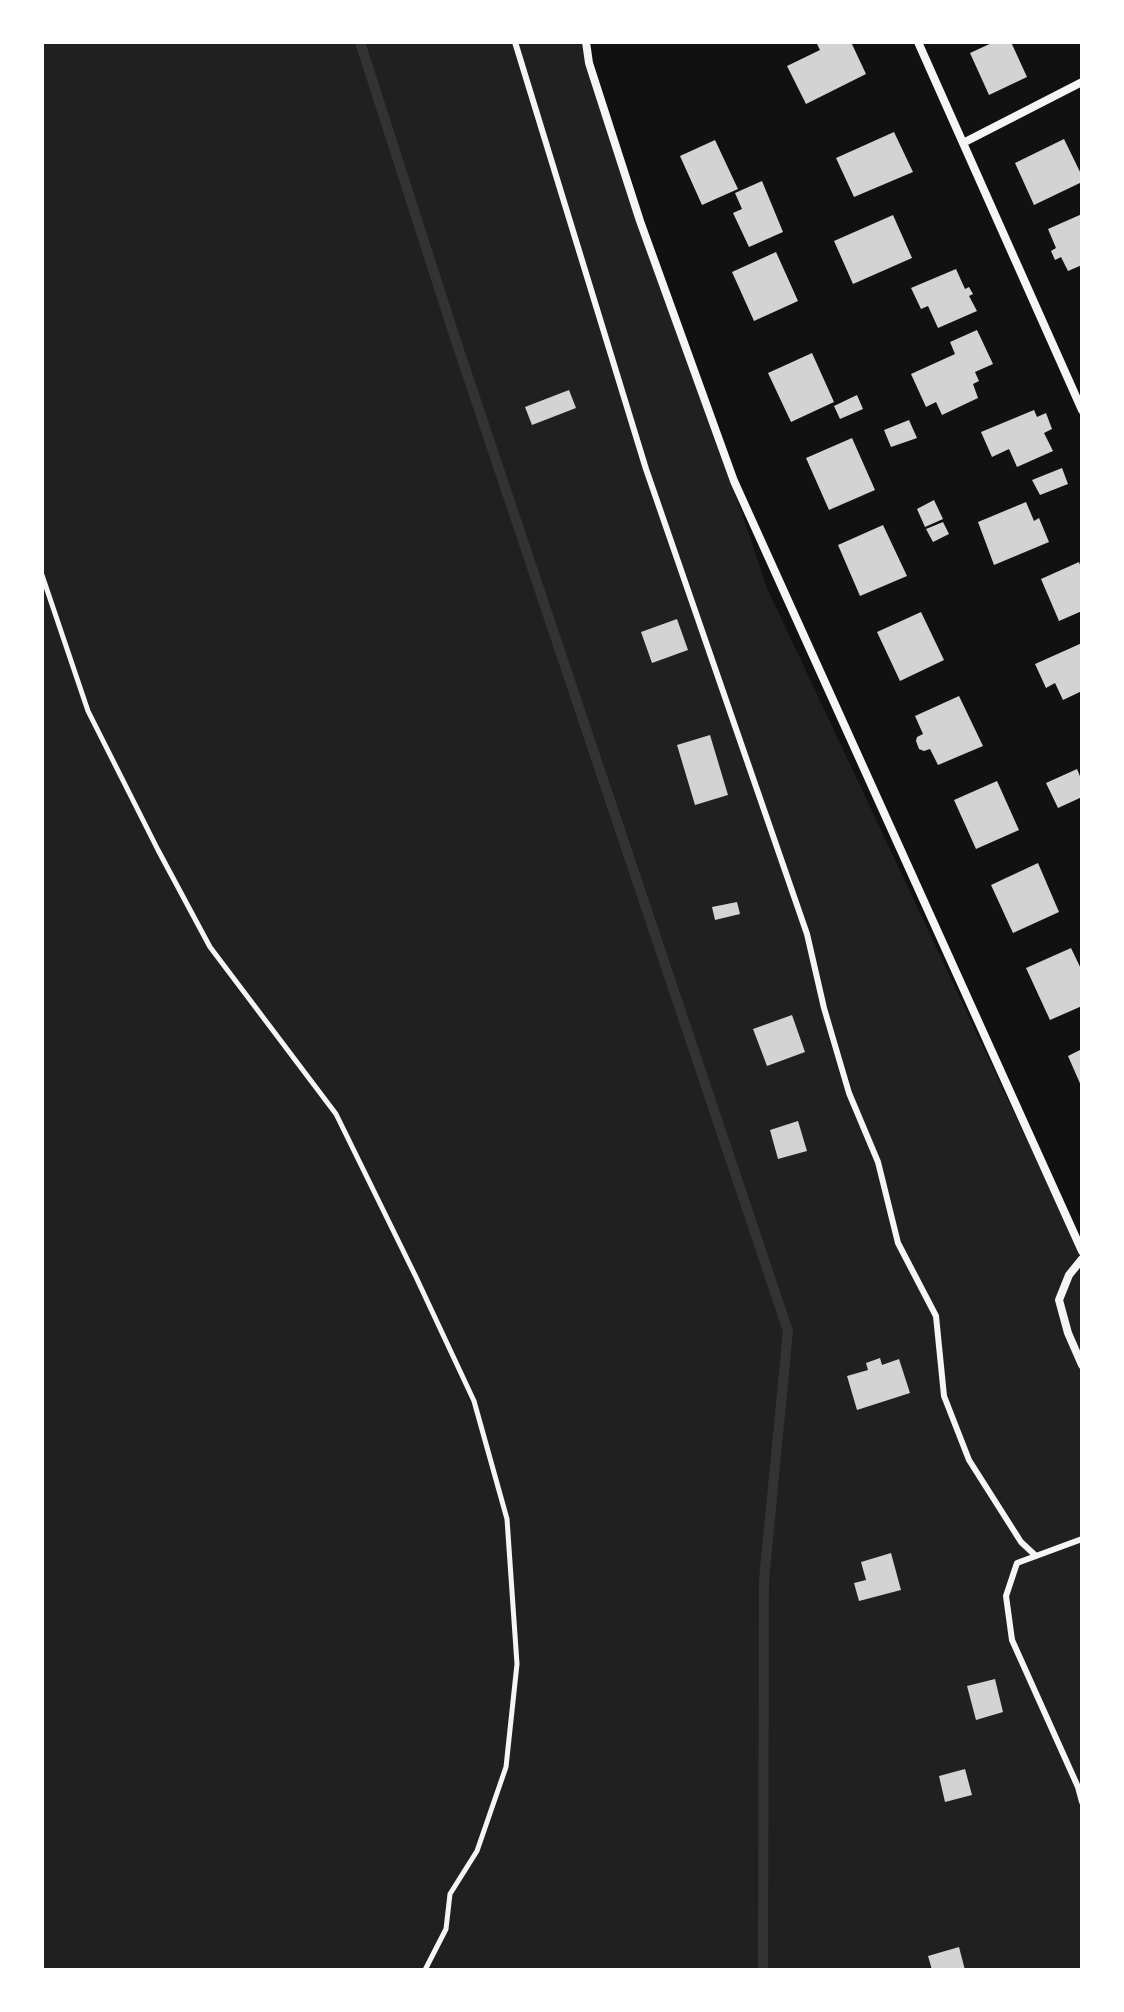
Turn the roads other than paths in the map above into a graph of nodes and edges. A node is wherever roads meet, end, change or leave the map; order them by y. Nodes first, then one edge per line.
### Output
1 (515, 42) edge
2 (586, 42) edge
3 (918, 42) edge
4 (1082, 82) edge
5 (963, 143) junction
6 (1082, 410) edge
7 (1082, 1251) edge
8 (1082, 1259) edge
9 (1082, 1365) edge
10 (1082, 1539) edge
11 (1036, 1556) junction
12 (1082, 1802) edge

1 - 11 lane
2 - 7 street
3 - 5 street
4 - 5 street
5 - 6 street
8 - 9 street
10 - 11 lane
11 - 12 lane

